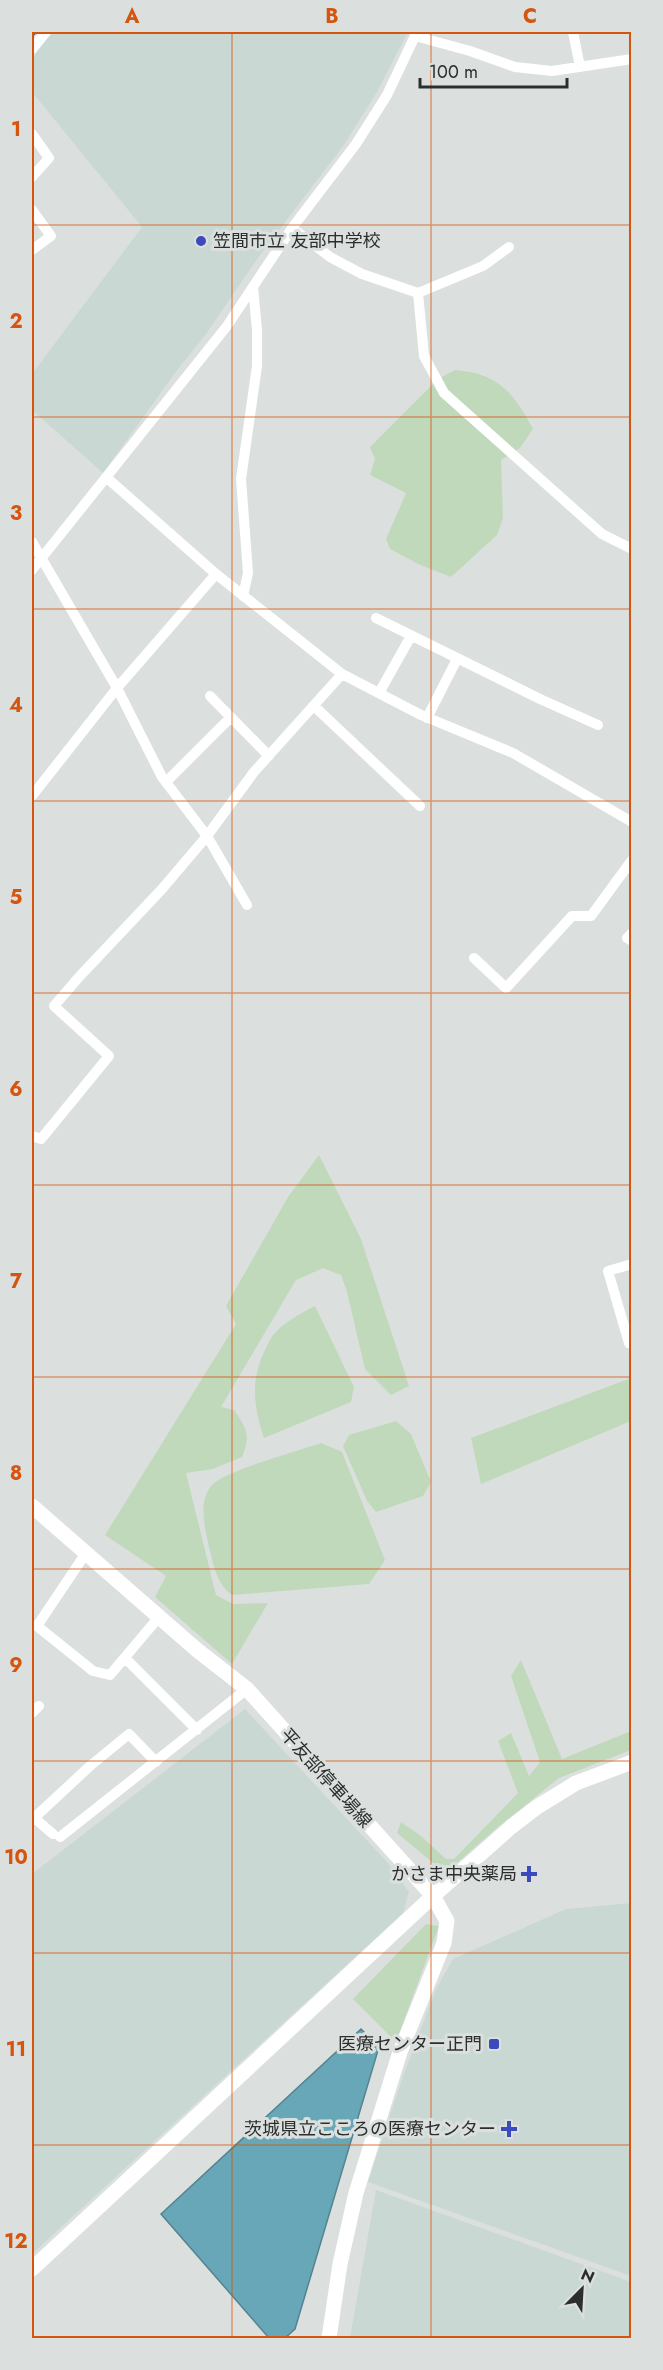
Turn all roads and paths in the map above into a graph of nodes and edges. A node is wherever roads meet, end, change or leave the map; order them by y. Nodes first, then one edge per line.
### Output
1 (46, 32) edge
2 (573, 32) edge
3 (415, 34) edge
4 (32, 49) edge
5 (632, 59) edge
6 (580, 68) junction
7 (32, 134) edge
8 (32, 177) edge
9 (32, 210) edge
10 (292, 228) junction
11 (509, 247) dead end
12 (32, 250) edge
13 (254, 287) junction
14 (418, 293) junction
15 (106, 477) junction
16 (32, 542) edge
17 (632, 549) edge
18 (42, 557) junction
19 (32, 570) edge
20 (216, 574) junction
21 (243, 596) junction
22 (376, 618) dead end
23 (411, 636) junction
24 (457, 659) junction
25 (342, 674) junction
26 (117, 688) junction
27 (379, 693) junction
28 (210, 696) dead end
29 (314, 706) junction
30 (231, 717) junction
31 (427, 718) junction
32 (598, 725) dead end
33 (269, 756) junction
34 (166, 782) junction
35 (32, 796) edge
36 (420, 806) dead end
37 (632, 822) edge
38 (207, 836) junction
39 (632, 860) edge
40 (247, 905) dead end
41 (632, 933) edge
42 (632, 941) edge
43 (474, 958) dead end
44 (32, 1136) edge
45 (632, 1264) edge
46 (632, 1342) edge
47 (32, 1506) edge
48 (86, 1553) junction
49 (159, 1617) junction
50 (125, 1659) junction
51 (247, 1689) junction
52 (197, 1730) junction
53 (156, 1762) junction
54 (632, 1762) edge
55 (33, 1817) edge
56 (433, 1896) junction
57 (32, 2268) edge
58 (329, 2338) edge

1 - 4 street
2 - 6 street
3 - 6 street
3 - 10 street
5 - 6 street
7 - 8 street
9 - 12 street
10 - 13 street
10 - 14 street
11 - 14 street
13 - 15 street
13 - 21 street
14 - 17 street
15 - 18 street
15 - 20 street
16 - 18 street
18 - 19 street
18 - 26 street
20 - 21 street
20 - 26 street
21 - 25 street
22 - 23 street
23 - 24 street
23 - 27 street
24 - 31 street
24 - 32 street
25 - 27 street
25 - 29 street
26 - 34 street
26 - 35 street
27 - 31 street
28 - 30 street
29 - 33 street
29 - 36 street
30 - 33 street
30 - 34 street
31 - 37 street
33 - 38 street
34 - 38 street
38 - 40 street
38 - 44 street
39 - 43 street
41 - 42 street
45 - 46 street
47 - 48 street, 平友部停車場線
48 - 49 street, 平友部停車場線
48 - 50 street
49 - 50 street
49 - 51 street, 平友部停車場線
50 - 52 street
51 - 52 street
51 - 56 street, 平友部停車場線
52 - 53 street
53 - 55 street
53 - 55 street
54 - 56 street
56 - 57 street
56 - 58 street, 平友部停車場線

